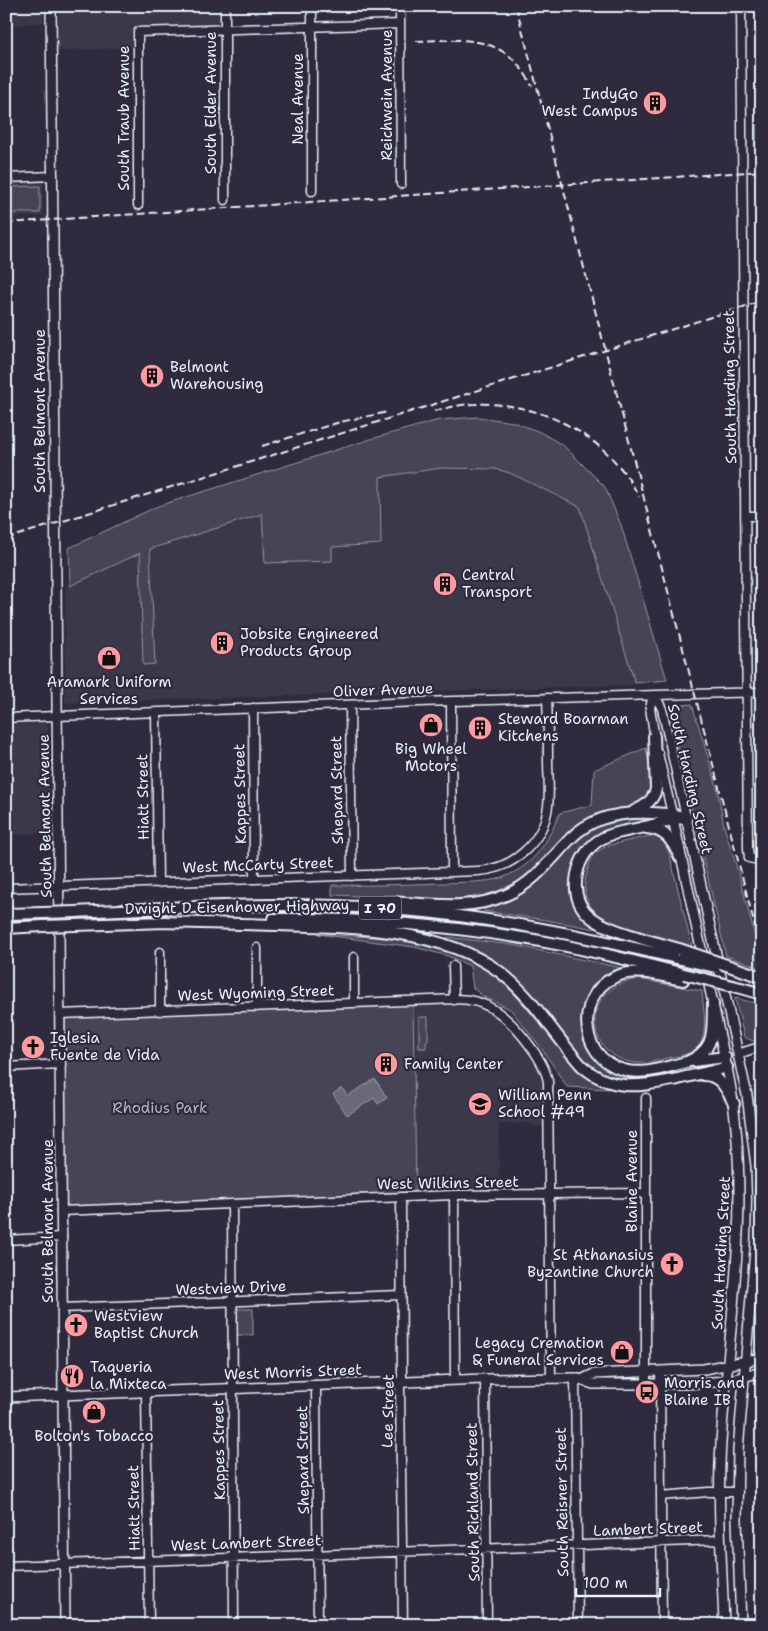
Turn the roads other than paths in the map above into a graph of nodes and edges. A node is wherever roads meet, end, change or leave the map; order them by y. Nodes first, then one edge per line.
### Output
1 (51, 6) edge
2 (225, 6) edge
3 (312, 6) edge
4 (400, 6) edge
5 (741, 6) edge
6 (400, 24) junction
7 (312, 27) junction
8 (225, 29) junction
9 (53, 176) junction
10 (6, 178) edge
11 (401, 184) dead end
12 (312, 191) dead end
13 (225, 200) dead end
14 (138, 205) dead end
15 (745, 516) junction
16 (762, 516) edge
17 (746, 692) junction
18 (762, 692) edge
19 (652, 695) junction
20 (548, 698) junction
21 (450, 701) junction
22 (350, 705) junction
23 (253, 708) junction
24 (156, 712) junction
25 (57, 715) junction
26 (6, 718) edge
27 (654, 736) junction
28 (628, 813) junction
29 (672, 817) junction
30 (686, 817) junction
31 (640, 828) junction
32 (680, 857) junction
33 (762, 861) edge
34 (452, 872) junction
35 (352, 876) junction
36 (254, 879) junction
37 (158, 883) junction
38 (60, 886) junction
39 (6, 888) edge
40 (297, 905) junction
41 (6, 914) edge
42 (160, 922) junction
43 (6, 928) edge
44 (257, 948) dead end
45 (160, 952) dead end
46 (680, 954) junction
47 (354, 957) dead end
48 (454, 966) dead end
49 (685, 977) junction
50 (762, 978) edge
51 (762, 994) edge
52 (454, 1000) junction
53 (354, 1003) junction
54 (713, 1004) junction
55 (257, 1007) junction
56 (160, 1011) junction
57 (60, 1014) junction
58 (762, 1046) edge
59 (738, 1054) junction
60 (688, 1062) junction
61 (726, 1062) junction
62 (60, 1064) junction
63 (6, 1067) edge
64 (697, 1074) junction
65 (646, 1098) dead end
66 (734, 1104) junction
67 (646, 1193) junction
68 (454, 1195) junction
69 (550, 1195) junction
70 (402, 1197) junction
71 (232, 1204) junction
72 (62, 1211) junction
73 (62, 1237) junction
74 (6, 1240) edge
75 (401, 1295) junction
76 (232, 1302) junction
77 (62, 1308) junction
78 (762, 1358) edge
79 (746, 1361) junction
80 (727, 1365) junction
81 (646, 1371) junction
82 (660, 1371) junction
83 (762, 1372) edge
84 (744, 1376) junction
85 (550, 1378) junction
86 (485, 1379) junction
87 (578, 1379) junction
88 (455, 1380) junction
89 (726, 1381) junction
90 (401, 1382) junction
91 (646, 1384) junction
92 (660, 1384) junction
93 (316, 1385) junction
94 (232, 1388) junction
95 (146, 1391) junction
96 (63, 1395) junction
97 (6, 1397) edge
98 (720, 1492) junction
99 (737, 1492) junction
100 (661, 1496) junction
101 (720, 1540) junction
102 (661, 1542) junction
103 (577, 1545) junction
104 (487, 1548) junction
105 (402, 1552) junction
106 (318, 1554) junction
107 (233, 1557) junction
108 (148, 1560) junction
109 (65, 1563) junction
110 (6, 1566) edge
111 (65, 1625) edge
112 (149, 1625) edge
113 (234, 1625) edge
114 (318, 1625) edge
115 (403, 1625) edge
116 (488, 1625) edge
117 (578, 1625) edge
118 (662, 1625) edge
119 (724, 1625) edge
120 (742, 1625) edge

1 - 9 main road, South Belmont Avenue
2 - 8 street, South Elder Avenue
3 - 7 street, Neal Avenue
4 - 6 street, Reichwein Avenue
5 - 15 street, South Harding Street
6 - 7 street
6 - 11 street, Reichwein Avenue
7 - 8 street
7 - 12 street, Neal Avenue
8 - 13 street, South Elder Avenue
8 - 14 street, South Traub Avenue
9 - 10 street
9 - 25 main road, South Belmont Avenue
15 - 16 street
15 - 17 street, South Harding Street
17 - 18 street, Oliver Avenue
17 - 19 street, Oliver Avenue
17 - 33 street, South Harding Street
19 - 20 street, Oliver Avenue
19 - 27 street, South Harding Street
19 - 30 street, South Harding Street
20 - 21 street, Oliver Avenue
20 - 34 street, West McCarty Street
21 - 22 street, Oliver Avenue
21 - 34 street
22 - 23 street, Oliver Avenue
22 - 35 street, Shepard Street
23 - 24 street, Oliver Avenue
23 - 36 street, Kappes Street
24 - 25 street, Oliver Avenue
24 - 37 street, Hiatt Street
25 - 26 street, Oliver Avenue
25 - 38 main road, South Belmont Avenue
27 - 28 highway
27 - 29 street, South Harding Street
28 - 29 highway
28 - 40 highway
29 - 30 highway
29 - 31 highway
29 - 32 main road, South Harding Street
30 - 59 main road, South Harding Street
31 - 32 highway
31 - 46 highway
32 - 54 main road, South Harding Street
34 - 35 street, West McCarty Street
35 - 36 street, West McCarty Street
36 - 37 street, West McCarty Street
37 - 38 street, West McCarty Street
38 - 39 street, West McCarty Street
38 - 57 main road, South Belmont Avenue
40 - 41 highway, Dwight D Eisenhower Highway / I 70, bridge
40 - 46 highway, Dwight D Eisenhower Highway / I 70
42 - 43 highway, Dwight D Eisenhower Highway / I 70, bridge
42 - 49 highway, Dwight D Eisenhower Highway / I 70
42 - 64 highway
44 - 55 street
45 - 56 street
46 - 50 highway, Dwight D Eisenhower Highway / I 70, bridge
47 - 53 street
48 - 52 street
49 - 51 highway, bridge
49 - 60 highway
52 - 53 street, West Wyoming Street
52 - 69 street
53 - 55 street, West Wyoming Street
54 - 60 highway
54 - 61 main road, South Harding Street
55 - 56 street, West Wyoming Street
56 - 57 street, West Wyoming Street
57 - 62 main road, South Belmont Avenue
58 - 59 street
59 - 61 main road
59 - 79 main road, South Harding Street
60 - 61 highway
61 - 64 highway
61 - 66 main road, South Harding Street
62 - 63 street
62 - 72 main road, South Belmont Avenue
64 - 66 highway
65 - 67 street, Blaine Avenue
66 - 80 main road, South Harding Street
67 - 69 street, West Wilkins Street
67 - 81 street, Blaine Avenue
68 - 69 street, West Wilkins Street
68 - 70 street, West Wilkins Street
68 - 88 street
69 - 85 street
70 - 71 street, West Wilkins Street
70 - 75 street, Lee Street
71 - 72 street
71 - 76 street, Kappes Street
72 - 73 main road, South Belmont Avenue
73 - 74 street
73 - 77 main road, South Belmont Avenue
75 - 76 street, Westview Drive
75 - 90 street, Lee Street
76 - 77 street, Westview Drive
76 - 94 street, Kappes Street
77 - 96 main road, South Belmont Avenue
78 - 79 main road, West Morris Street
79 - 80 main road, West Morris Street
79 - 84 main road, South Harding Street
80 - 82 main road, West Morris Street
80 - 89 main road, South Harding Street
81 - 82 main road, West Morris Street
81 - 87 main road, West Morris Street
81 - 91 street, Blaine Avenue
82 - 92 street
83 - 84 main road, West Morris Street
84 - 89 main road, West Morris Street
84 - 99 main road, South Harding Street
85 - 86 main road, West Morris Street
85 - 87 main road, West Morris Street
86 - 88 main road, West Morris Street
86 - 104 street, South Richland Street
87 - 91 main road, West Morris Street
87 - 103 street, South Reisner Street
88 - 90 main road, West Morris Street
89 - 92 main road, West Morris Street
89 - 98 main road, South Harding Street
90 - 93 main road, West Morris Street
90 - 105 street, Lee Street
91 - 92 main road, West Morris Street
92 - 100 street
93 - 94 main road, West Morris Street
93 - 106 street, Shepard Street
94 - 95 main road, West Morris Street
94 - 107 street, Kappes Street
95 - 96 main road, West Morris Street
95 - 108 street, Hiatt Street
96 - 97 main road, West Morris Street
96 - 109 main road, South Belmont Avenue
98 - 99 street
98 - 100 street
98 - 101 main road, South Harding Street
99 - 120 main road, South Harding Street
100 - 102 street
101 - 102 street, Lambert Street
101 - 119 main road, South Harding Street
102 - 103 street, Lambert Street
102 - 118 street
103 - 104 street, Lambert Street
103 - 117 street, South Reisner Street
104 - 105 street, West Lambert Street
104 - 116 street, South Richland Street
105 - 106 street, West Lambert Street
105 - 115 street, Lee Street
106 - 107 street, West Lambert Street
106 - 114 street, Shepard Street
107 - 108 street, West Lambert Street
107 - 113 street, Kappes Street
108 - 109 street, West Lambert Street
108 - 112 street, Hiatt Street
109 - 110 street, West Lambert Street
109 - 111 main road, South Belmont Avenue

